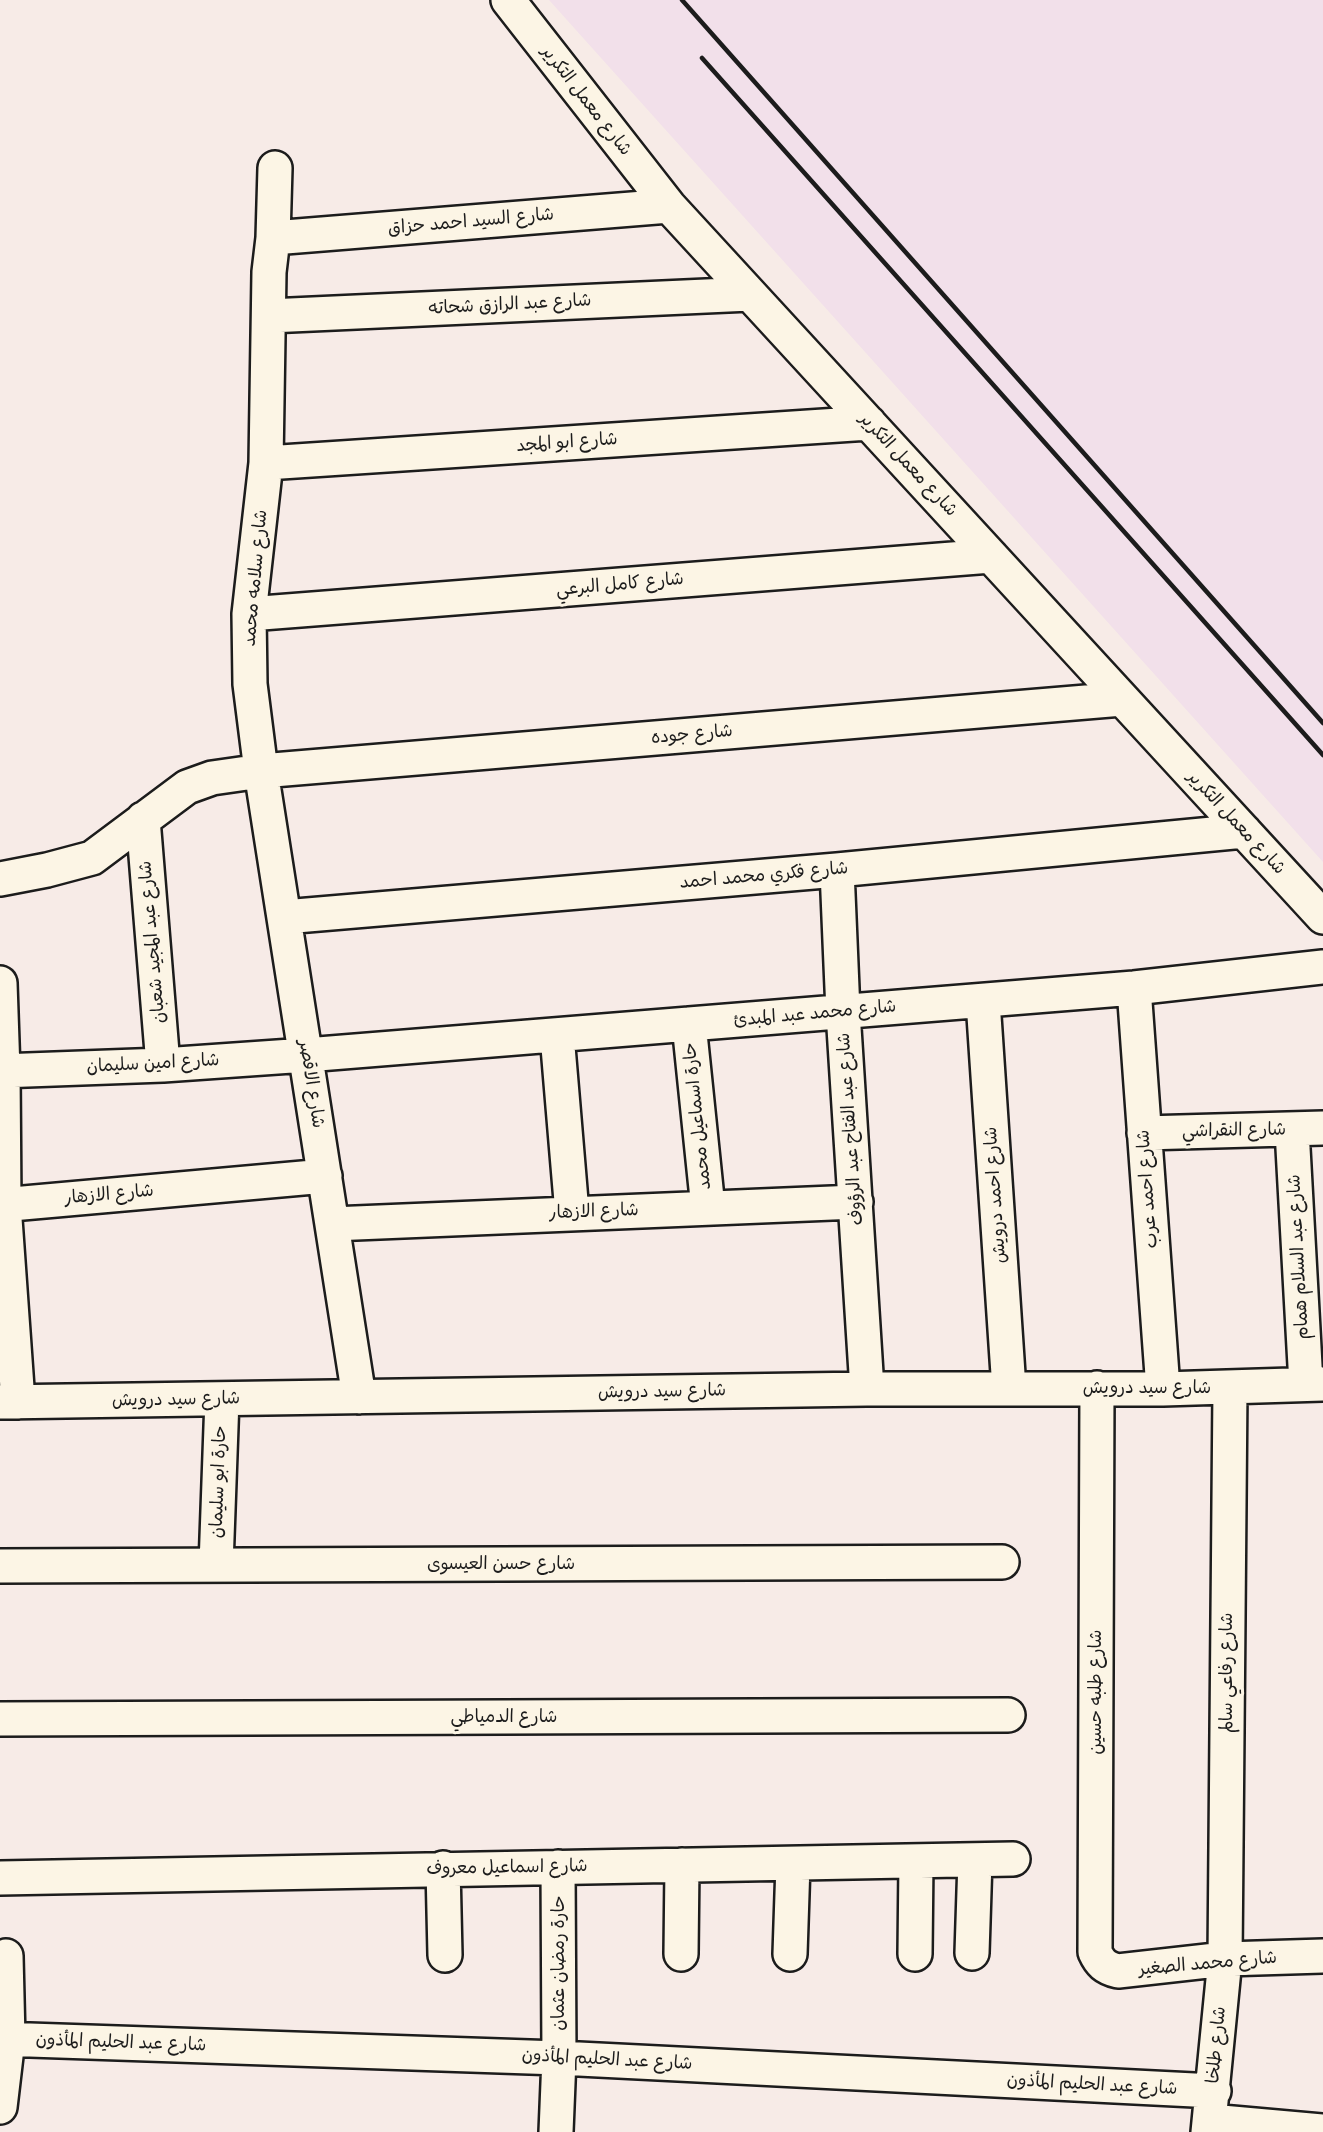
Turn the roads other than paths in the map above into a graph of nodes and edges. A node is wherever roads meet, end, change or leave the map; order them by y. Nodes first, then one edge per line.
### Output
1 (508, 0) edge
2 (276, 168) dead end
3 (669, 206) junction
4 (273, 238) junction
5 (750, 294) junction
6 (269, 316) junction
7 (869, 423) junction
8 (266, 463) junction
9 (991, 556) junction
10 (249, 614) junction
11 (1122, 699) junction
12 (261, 771) junction
13 (143, 819) junction
14 (1244, 831) junction
15 (837, 870) junction
16 (0, 879) edge
17 (284, 917) junction
18 (1323, 917) edge
19 (1323, 967) edge
20 (0, 983) edge
21 (1134, 988) junction
22 (983, 1001) junction
23 (843, 1012) junction
24 (688, 1024) junction
25 (557, 1035) junction
26 (306, 1055) junction
27 (163, 1065) junction
28 (2, 1071) edge
29 (1308, 1129) edge
30 (1144, 1133) junction
31 (325, 1176) junction
32 (856, 1202) junction
33 (2, 1205) edge
34 (708, 1208) junction
35 (572, 1213) junction
36 (1310, 1219) edge
37 (332, 1224) junction
38 (1315, 1384) edge
39 (1097, 1388) junction
40 (1230, 1388) junction
41 (867, 1389) junction
42 (1009, 1389) junction
43 (1163, 1389) junction
44 (359, 1397) junction
45 (222, 1399) junction
46 (9, 1402) edge
47 (1002, 1562) dead end
48 (216, 1565) junction
49 (0, 1566) edge
50 (1008, 1715) dead end
51 (0, 1719) edge
52 (1013, 1859) dead end
53 (975, 1860) junction
54 (916, 1861) junction
55 (793, 1864) junction
56 (681, 1865) junction
57 (558, 1867) junction
58 (442, 1868) junction
59 (0, 1878) edge
60 (972, 1953) dead end
61 (681, 1954) dead end
62 (790, 1954) dead end
63 (915, 1954) dead end
64 (445, 1955) dead end
65 (6, 1956) dead end
66 (1323, 1956) edge
67 (1225, 1959) junction
68 (1130, 1971) joint
69 (4, 2039) edge
70 (559, 2058) junction
71 (0, 2107) edge
72 (1211, 2115) edge
73 (1323, 2131) edge
74 (556, 2132) edge

1 - 3 street, شارع معمل التكرير
2 - 4 street, شارع سلامه محمد
3 - 4 street, شارع السيد احمد حزاق
3 - 5 street, شارع معمل التكرير
4 - 6 street, شارع سلامه محمد
5 - 6 street, شارع عبد الرازق شحاته
5 - 7 street, شارع معمل التكرير
6 - 8 street, شارع سلامه محمد
7 - 8 street, شارع ابو المجد
7 - 9 street, شارع معمل التكرير
8 - 10 street, شارع سلامه محمد
9 - 10 street, شارع كامل البرعي
9 - 11 street, شارع معمل التكرير
10 - 12 street, شارع سلامه محمد
11 - 12 street, شارع جوده
11 - 14 street, شارع معمل التكرير
12 - 13 street
12 - 17 street, شارع الاقصر
13 - 16 street
13 - 27 street, شارع عبد المجيد شعبان
14 - 15 street, شارع فكري محمد احمد
14 - 18 street, شارع معمل التكرير
15 - 17 street, شارع فكري محمد احمد
15 - 23 street, شارع عبد الفتاح عبد الرؤوف
17 - 26 street, شارع الاقصر
19 - 21 street, شارع محمد عبد المبدئ
20 - 28 street
21 - 22 street, شارع محمد عبد المبدئ
21 - 30 street, شارع احمد عرب
22 - 23 street, شارع محمد عبد المبدئ
22 - 42 street, شارع احمد درويش
23 - 24 street, شارع محمد عبد المبدئ
23 - 32 street, شارع عبد الفتاح عبد الرؤوف
24 - 25 street, شارع محمد عبد المبدئ
24 - 34 street, حارة اسماعيل محمد
25 - 26 street, شارع محمد عبد المبدئ
25 - 35 street
26 - 27 street, شارع امين سليمان
26 - 31 street, شارع الاقصر
27 - 28 street, شارع امين سليمان
28 - 33 street
29 - 30 street, شارع النقراشي
29 - 36 street, شارع عبد السلام همام
30 - 43 street, شارع احمد عرب
31 - 33 street, شارع الازهار
31 - 37 street, شارع الاقصر
32 - 34 street, شارع الازهار
32 - 41 street, شارع عبد الفتاح عبد الرؤوف
33 - 46 street
34 - 35 street, شارع الازهار
35 - 37 street, شارع الازهار
36 - 38 street, شارع عبد السلام همام
37 - 44 street, شارع الاقصر
38 - 40 street, شارع سيد درويش
39 - 42 street, شارع سيد درويش
39 - 43 street, شارع سيد درويش
39 - 68 street, شارع طلبه حسين
40 - 43 street, شارع سيد درويش
40 - 67 street, شارع رفاعي سالم
41 - 42 street, شارع سيد درويش
41 - 44 street, شارع سيد درويش
44 - 45 street, شارع سيد درويش
45 - 46 street, شارع سيد درويش
45 - 48 street, حارة ابو سليمان
47 - 48 street, شارع حسن العيسوى
48 - 49 street, شارع حسن العيسوى
50 - 51 street, شارع الدمياطي
52 - 53 street, شارع اسماعيل معروف
53 - 54 street, شارع اسماعيل معروف
53 - 60 street
54 - 55 street, شارع اسماعيل معروف
54 - 63 street
55 - 56 street, شارع اسماعيل معروف
55 - 62 street
56 - 57 street, شارع اسماعيل معروف
56 - 61 street
57 - 58 street, شارع اسماعيل معروف
57 - 70 street, حارة رمضان عثمان
58 - 59 street, شارع اسماعيل معروف
58 - 64 street
65 - 69 street
66 - 67 street, شارع محمد الصغير
67 - 68 street, شارع محمد الصغير
67 - 72 street, شارع طلخا
69 - 70 street, شارع عبد الحليم المأذون
69 - 71 street
70 - 72 street, شارع عبد الحليم المأذون
70 - 74 street, حارة رمضان عثمان
72 - 73 street, شارع عبد الحليم المأذون

